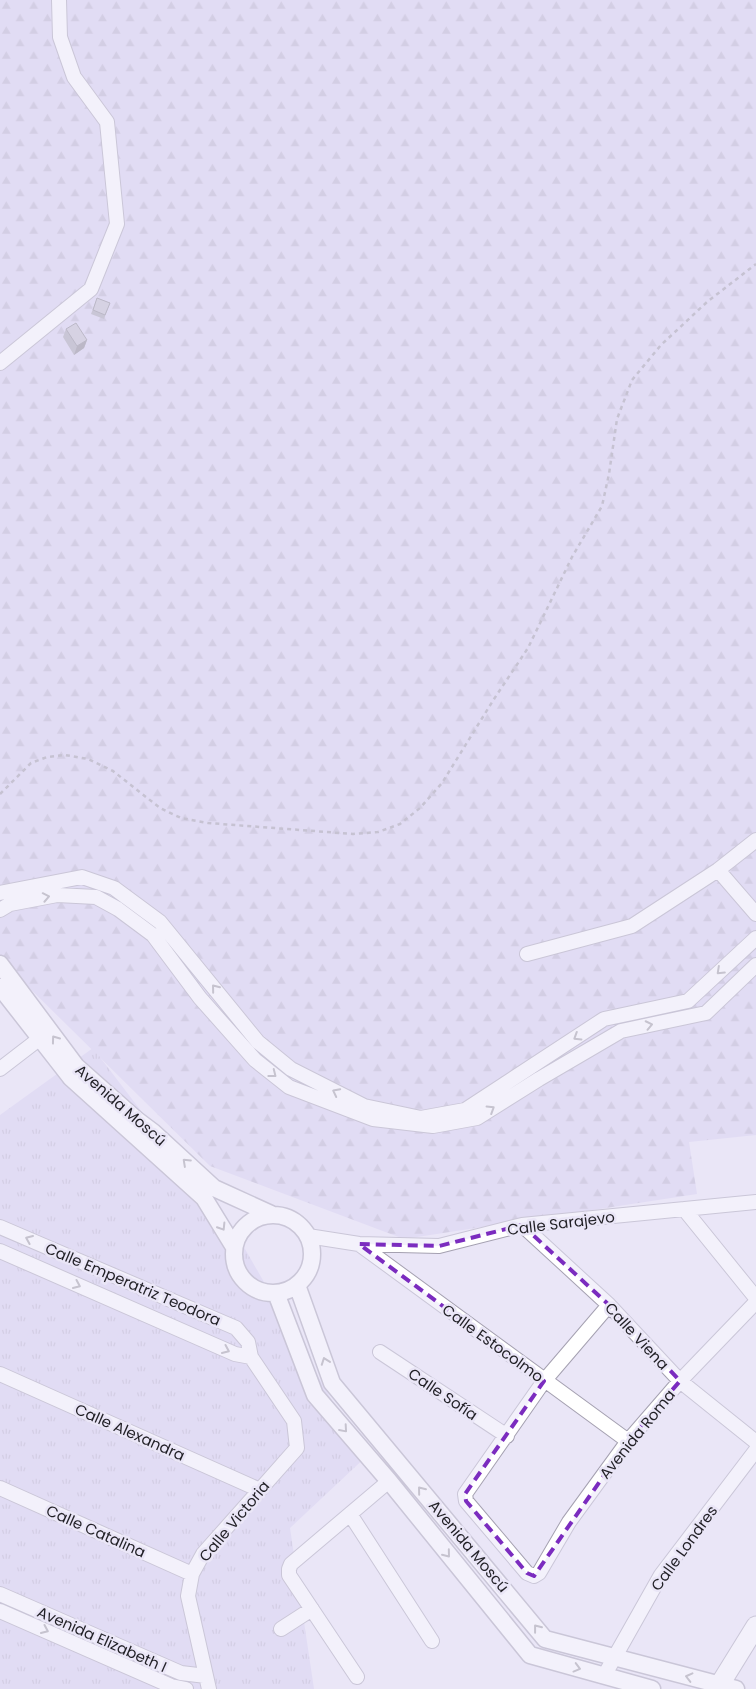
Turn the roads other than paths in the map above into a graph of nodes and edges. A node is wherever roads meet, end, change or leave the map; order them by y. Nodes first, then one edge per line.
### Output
1 (58, 0) edge
2 (0, 363) edge
3 (756, 840) edge
4 (718, 870) junction
5 (0, 893) edge
6 (0, 910) edge
7 (756, 914) edge
8 (756, 938) edge
9 (179, 945) junction
10 (166, 953) junction
11 (527, 954) dead end
12 (0, 964) edge
13 (756, 965) edge
14 (0, 987) edge
15 (39, 1039) junction
16 (266, 1049) junction
17 (254, 1060) junction
18 (0, 1069) edge
19 (518, 1073) junction
20 (527, 1086) junction
21 (133, 1125) junction
22 (209, 1193) junction
23 (756, 1202) edge
24 (684, 1210) junction
25 (271, 1214) junction
26 (522, 1225) junction
27 (0, 1227) edge
28 (308, 1236) junction
29 (359, 1244) junction
30 (234, 1247) junction
31 (0, 1252) edge
32 (297, 1285) junction
33 (276, 1293) junction
34 (756, 1298) edge
35 (756, 1302) edge
36 (609, 1305) junction
37 (380, 1352) dead end
38 (251, 1358) junction
39 (0, 1374) edge
40 (544, 1381) junction
41 (680, 1381) junction
42 (506, 1436) junction
43 (628, 1442) junction
44 (756, 1442) edge
45 (297, 1448) joint
46 (756, 1450) edge
47 (389, 1481) junction
48 (0, 1488) edge
49 (260, 1490) junction
50 (350, 1514) junction
51 (192, 1574) junction
52 (500, 1584) junction
53 (2, 1599) edge
54 (484, 1600) junction
55 (312, 1609) junction
56 (0, 1611) edge
57 (756, 1626) edge
58 (281, 1629) dead end
59 (93, 1634) junction
60 (432, 1641) dead end
61 (85, 1648) junction
62 (615, 1658) junction
63 (604, 1676) junction
64 (357, 1677) dead end
65 (206, 1686) edge
66 (725, 1688) edge
67 (186, 1689) edge
68 (652, 1689) edge

1 - 2 street
3 - 4 street
4 - 7 street
4 - 11 street
5 - 9 street
6 -> 10 street
8 -> 19 street
9 - 10 street
16 -> 9 street
10 - 17 street
21 -> 12 street, Avenida Moscú
20 -> 13 street
14 - 15 street, Avenida Moscú
15 - 18 street
15 - 21 street, Avenida Moscú
16 - 17 street
19 -> 16 street
17 -> 20 street
19 - 20 street
21 - 22 street, Avenida Moscú
22 - 25 street, Avenida Moscú
22 -> 30 street, Avenida Moscú
23 - 24 street, Calle Sarajevo
24 - 26 street, Calle Sarajevo
24 - 34 street
25 - 28 street
25 - 30 street
26 - 29 street, Calle Sarajevo
26 - 36 street, Calle Viena
38 -> 27 street, Calle Emperatriz Teodora
28 - 29 street, Calle Sarajevo
28 - 32 street
29 - 40 street, Calle Estocolmo
30 - 33 street
31 -> 38 street, Calle Emperatriz Teodora
32 - 33 street
52 -> 32 street, Avenida Moscú
33 -> 47 street, Avenida Moscú
35 - 41 street, Avenida Roma
36 - 40 street
36 - 41 street, Calle Viena
37 - 42 street, Calle Sofía
38 - 45 street, Calle Emperatriz Teodora
39 - 49 street, Calle Alexandra
40 - 42 street
40 - 43 street, Calle Estocolmo
41 - 43 street, Avenida Roma
41 - 44 street, Calle Viena
42 - 43 street, Avenida Roma
45 - 49 street, Calle Victoria
46 - 62 street, Calle Londres
47 - 50 street
47 -> 54 street, Avenida Moscú
48 - 51 street, Calle Catalina
49 - 51 street, Calle Victoria
50 - 55 street
50 - 60 street
51 - 65 street, Calle Victoria
52 - 54 street
62 -> 52 street, Avenida Moscú
53 - 59 street, Avenida Elizabeth I
54 -> 63 street, Avenida Moscú
55 - 58 street
55 - 64 street
56 -> 61 street, Avenida Elizabeth I
57 - 66 main road
59 - 61 street
59 - 65 street, Avenida Elizabeth I
61 - 67 street, Avenida Elizabeth I
62 - 63 street, Calle Londres
66 -> 62 street, Avenida Moscú
63 - 68 street, Avenida Moscú

